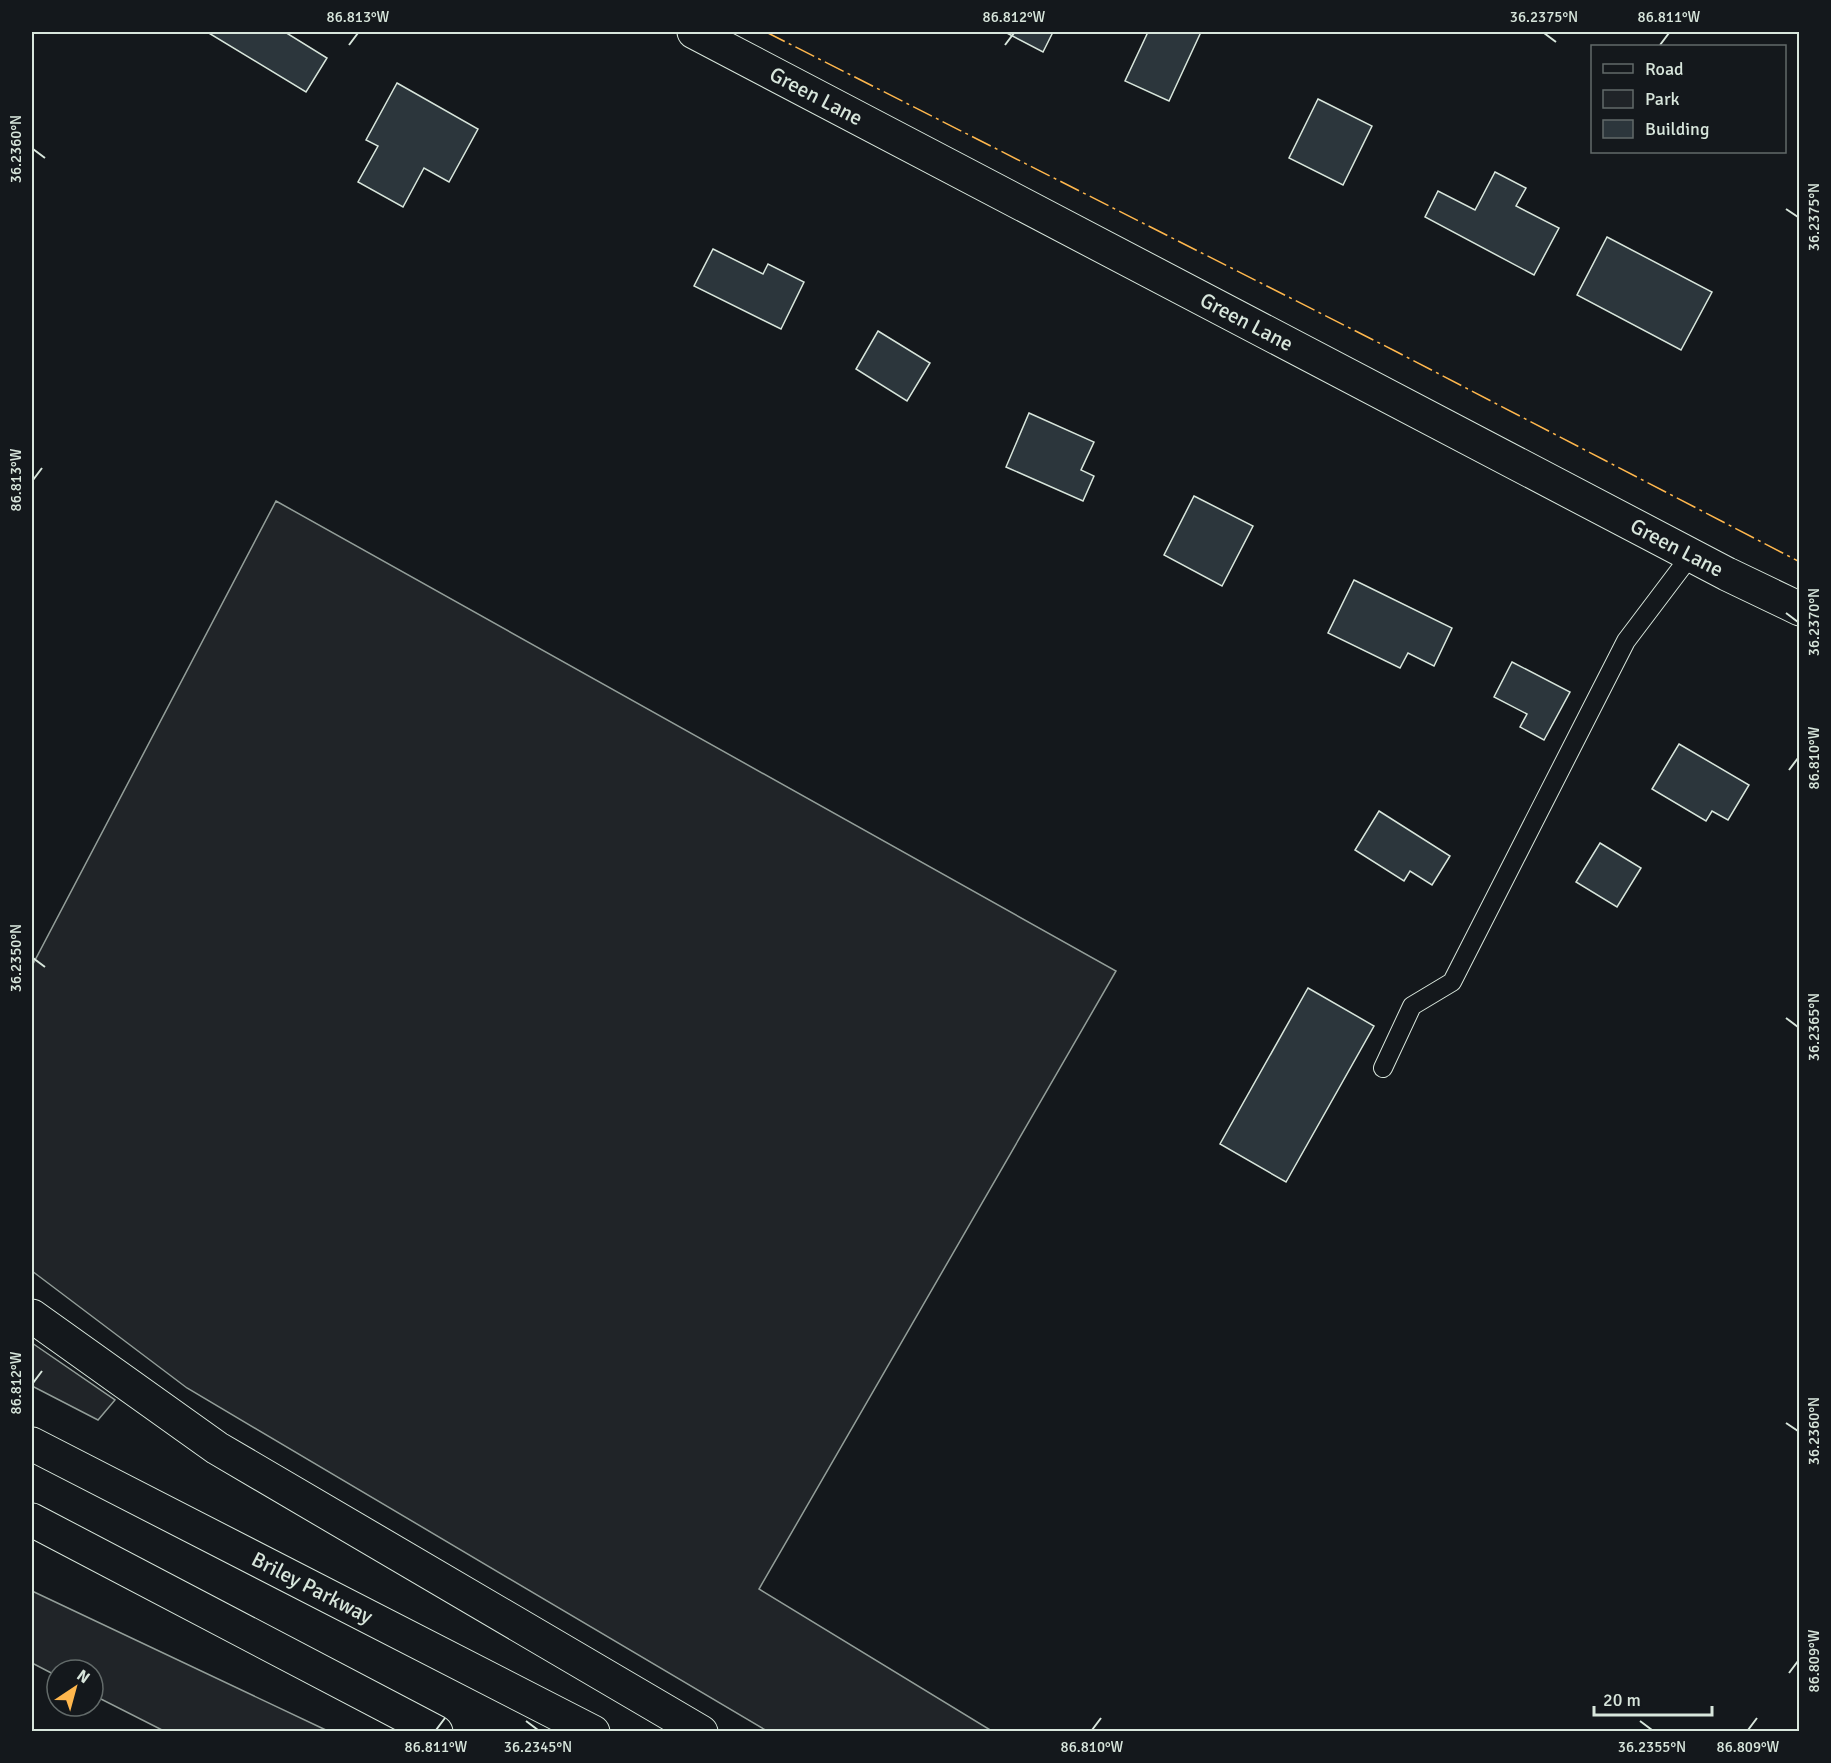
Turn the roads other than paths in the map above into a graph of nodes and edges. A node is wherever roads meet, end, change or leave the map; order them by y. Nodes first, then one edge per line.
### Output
1 (694, 32) edge
2 (1691, 555) junction
3 (1800, 609) edge
4 (1383, 1068) dead end
5 (32, 1316) edge
6 (32, 1444) edge
7 (32, 1520) edge
8 (32, 1531) edge
9 (97, 1554) junction
10 (436, 1731) edge
11 (593, 1731) edge
12 (701, 1731) edge

1 - 2 main road, Green Lane
2 - 3 main road, Green Lane
2 - 4 lane
5 - 12 main road
6 - 11 main road, Briley Parkway
7 - 9 main road
8 - 9 main road
9 - 10 main road

